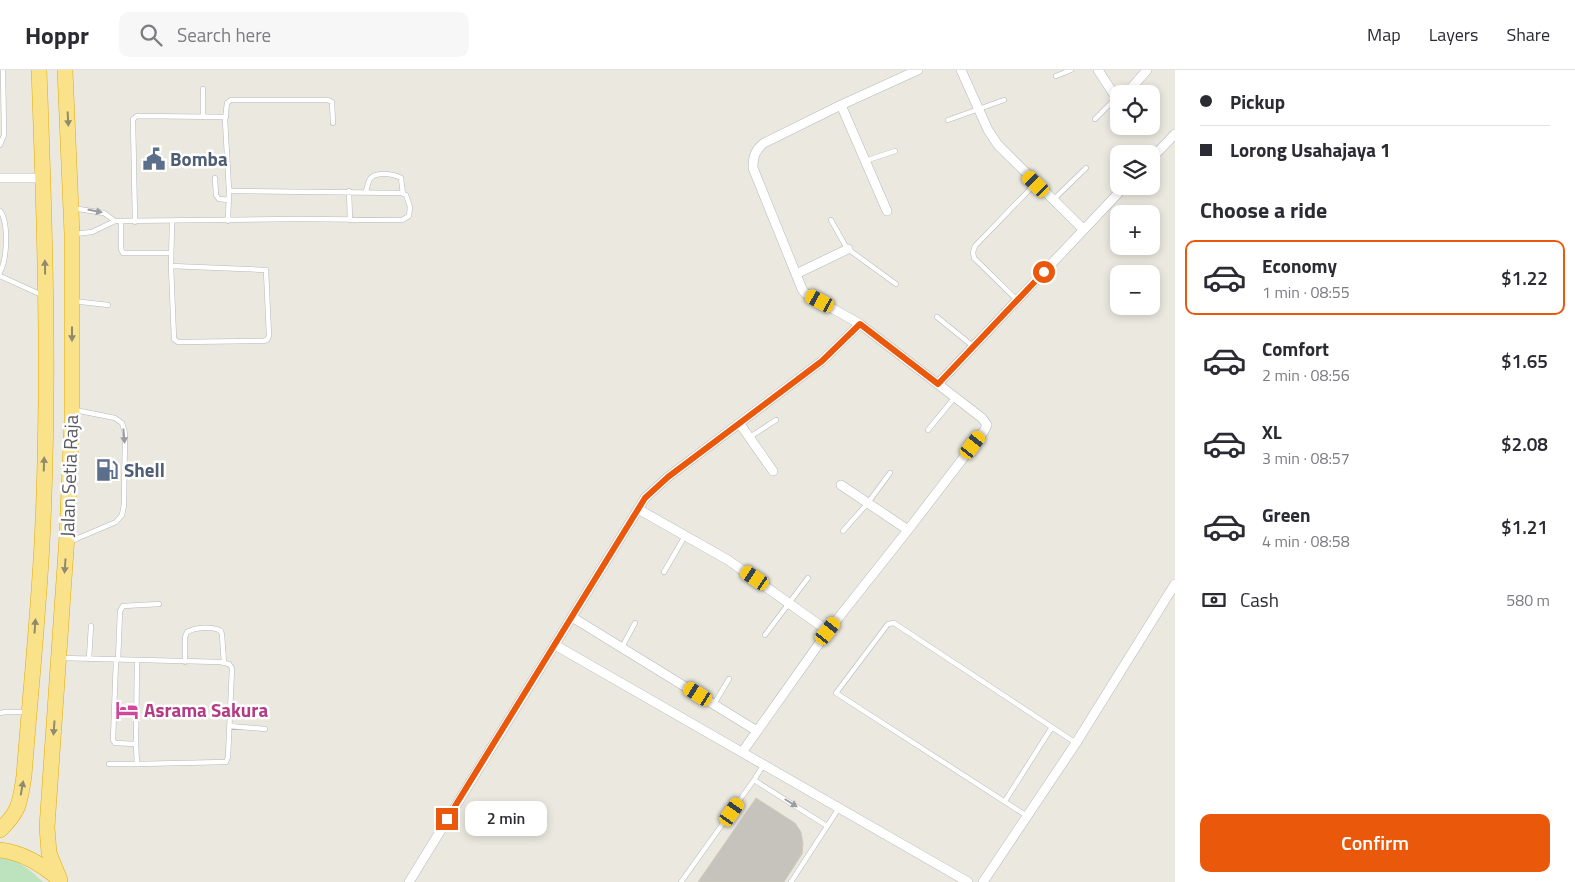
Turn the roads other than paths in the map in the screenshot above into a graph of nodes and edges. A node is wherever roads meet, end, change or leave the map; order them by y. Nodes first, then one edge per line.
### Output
1 (3, 70) edge
2 (39, 70) edge
3 (65, 70) edge
4 (918, 70) edge
5 (961, 70) edge
6 (1071, 70) edge
7 (1098, 70) edge
8 (1147, 70) edge
9 (1056, 76) dead end
10 (1134, 85) edge
11 (1, 88) edge
12 (1110, 88) edge
13 (203, 89) dead end
14 (1004, 100) dead end
15 (841, 105) junction
16 (1110, 105) edge
17 (979, 110) junction
18 (203, 117) junction
19 (226, 117) junction
20 (1095, 119) dead end
21 (948, 120) dead end
22 (333, 123) dead end
23 (1175, 134) edge
24 (0, 145) edge
25 (1160, 150) edge
26 (895, 151) dead end
27 (865, 161) junction
28 (1086, 168) dead end
29 (0, 178) edge
30 (43, 178) junction
31 (215, 178) dead end
32 (1036, 184) junction
33 (229, 190) junction
34 (349, 191) junction
35 (366, 191) junction
36 (403, 194) junction
37 (1116, 195) edge
38 (229, 200) junction
39 (1053, 200) junction
40 (71, 208) junction
41 (0, 211) edge
42 (887, 211) dead end
43 (350, 220) junction
44 (831, 220) dead end
45 (228, 221) junction
46 (118, 222) junction
47 (135, 222) junction
48 (172, 222) junction
49 (1084, 229) junction
50 (72, 234) junction
51 (848, 249) junction
52 (171, 253) junction
53 (171, 266) junction
54 (0, 272) edge
55 (796, 274) junction
56 (0, 276) edge
57 (896, 284) dead end
58 (46, 296) junction
59 (1017, 300) junction
60 (72, 301) junction
61 (108, 305) dead end
62 (937, 317) dead end
63 (860, 324) junction
64 (974, 346) junction
65 (938, 384) junction
66 (955, 397) junction
67 (72, 409) junction
68 (776, 420) dead end
69 (740, 424) junction
70 (928, 430) dead end
71 (749, 438) junction
72 (773, 471) dead end
73 (890, 473) dead end
74 (841, 485) dead end
75 (866, 504) junction
76 (638, 509) junction
77 (908, 530) junction
78 (842, 531) dead end
79 (686, 535) junction
80 (66, 543) junction
81 (664, 572) dead end
82 (808, 578) dead end
83 (1175, 584) edge
84 (159, 604) dead end
85 (789, 604) junction
86 (572, 616) junction
87 (635, 623) dead end
88 (91, 626) dead end
89 (828, 631) junction
90 (765, 635) dead end
91 (555, 645) junction
92 (622, 647) junction
93 (59, 658) junction
94 (89, 659) junction
95 (117, 660) junction
96 (137, 660) junction
97 (185, 662) junction
98 (224, 663) junction
99 (729, 679) dead end
100 (714, 704) junction
101 (29, 712) junction
102 (0, 714) edge
103 (229, 726) junction
104 (1052, 727) junction
105 (265, 729) dead end
106 (757, 731) junction
107 (1076, 743) junction
108 (136, 744) junction
109 (743, 751) junction
110 (109, 764) dead end
111 (137, 764) junction
112 (764, 764) junction
113 (754, 780) junction
114 (1005, 801) junction
115 (840, 807) junction
116 (1028, 817) junction
117 (828, 826) junction
118 (0, 830) edge
119 (0, 850) edge
120 (61, 881) edge
121 (409, 882) edge
122 (681, 882) edge
123 (791, 882) edge
124 (968, 882) edge
125 (984, 882) edge

1 - 11 lane
2 - 30 highway, Jalan Setia Raja
3 -> 40 highway, Jalan Setia Raja
4 - 15 street
5 - 17 street
6 - 9 lane
7 - 12 street
8 - 10 street
11 - 24 lane
13 - 18 lane
14 - 17 lane
15 - 27 street
15 - 55 street
16 - 20 lane
17 - 21 lane
17 - 32 street
18 - 19 lane
18 - 47 lane
19 - 22 lane
19 - 33 lane
23 - 25 street
26 - 27 lane
27 - 42 street
28 - 39 lane
29 - 30 street
58 -> 30 highway, Jalan Setia Raja
31 - 38 lane
32 - 39 street
32 - 59 lane
33 - 34 lane
33 - 38 lane
34 - 35 lane
34 - 43 lane
35 - 36 lane
35 - 36 lane
36 - 43 lane
37 - 49 street
38 - 45 lane
39 - 49 street
40 -> 46 lane
40 - 50 highway, Jalan Setia Raja
41 - 54 lane
43 - 45 lane
44 - 51 lane
45 - 48 lane
46 - 47 lane
46 - 50 lane
46 - 52 lane
47 - 48 lane
48 - 52 lane
49 - 59 street
50 - 60 highway, Jalan Setia Raja
51 - 55 street
51 - 57 lane
52 - 53 lane
53 - 53 lane
55 - 63 street
56 - 58 lane
101 -> 58 highway, Jalan Setia Raja
59 - 64 street
60 - 61 lane
60 -> 67 highway, Jalan Setia Raja
62 - 64 lane
63 - 65 street
63 - 69 street
64 - 65 street
65 - 66 street
66 - 70 lane
66 - 77 street
67 - 80 highway, Jalan Setia Raja
67 -> 80 lane
68 - 71 lane
69 - 71 street
69 - 76 street
71 - 72 street
73 - 75 lane
74 - 75 street
75 - 77 street
75 - 78 lane
76 - 79 street
76 - 86 street
77 - 89 street
79 - 81 lane
79 - 85 street
80 -> 93 highway, Jalan Setia Raja
82 - 85 lane
83 - 107 street
84 - 95 lane
85 - 89 street
85 - 90 lane
86 - 91 street
86 - 92 street
87 - 92 lane
88 - 94 lane
89 - 106 street
91 - 109 street
91 - 121 street
92 - 100 street
93 - 94 lane
93 -> 120 highway, Jalan Setia Raja
94 - 95 lane
95 - 96 lane
95 - 108 lane
96 - 97 lane
96 - 108 lane
97 - 98 lane
97 - 98 lane
98 - 103 lane
99 - 100 lane
100 - 106 street
101 - 102 lane
118 -> 101 highway, Jalan Setia Raja
103 - 105 lane
103 - 111 lane
104 - 107 lane
104 - 114 lane
104 - 114 lane
106 - 109 street
107 - 116 street
108 - 111 lane
109 - 112 street
110 - 111 lane
112 - 113 lane
112 - 115 street
113 -> 117 lane
113 - 122 lane
114 - 116 lane
115 - 117 lane
115 - 124 street
116 - 125 street
117 - 123 lane
119 - 120 highway, Jalan Setia Raja

